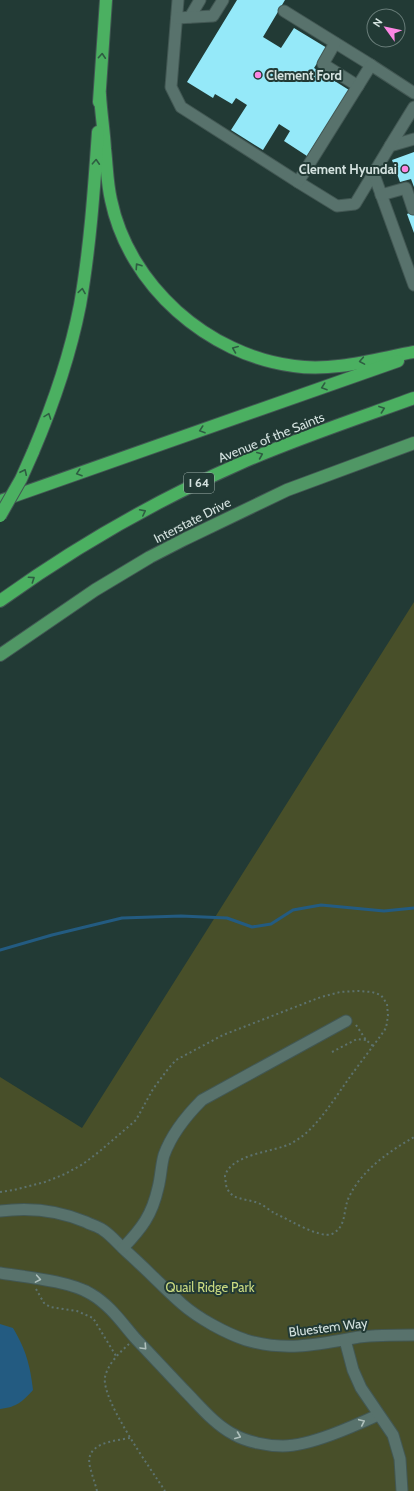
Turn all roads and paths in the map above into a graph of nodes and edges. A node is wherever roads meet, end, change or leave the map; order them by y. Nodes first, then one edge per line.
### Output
1 (106, 0) edge
2 (178, 0) edge
3 (200, 0) edge
4 (223, 0) edge
5 (284, 11) dead end
6 (190, 17) junction
7 (177, 18) junction
8 (335, 43) junction
9 (371, 65) junction
10 (358, 86) junction
11 (414, 92) edge
12 (100, 94) junction
13 (414, 107) edge
14 (414, 138) edge
15 (390, 146) junction
16 (373, 172) junction
17 (298, 182) junction
18 (381, 195) junction
19 (412, 209) dead end
20 (414, 285) edge
21 (414, 352) edge
22 (414, 355) edge
23 (414, 398) edge
24 (414, 443) edge
25 (0, 501) edge
26 (0, 516) edge
27 (0, 601) edge
28 (0, 655) edge
29 (346, 1020) joint
30 (366, 1040) junction
31 (373, 1046) junction
32 (332, 1052) dead end
33 (414, 1137) edge
34 (0, 1192) edge
35 (0, 1211) edge
36 (123, 1248) junction
37 (0, 1273) edge
38 (32, 1278) junction
39 (414, 1335) edge
40 (135, 1338) junction
41 (345, 1340) junction
42 (116, 1356) junction
43 (378, 1414) junction
44 (130, 1438) junction
45 (97, 1491) edge
46 (165, 1491) edge
47 (402, 1491) edge

12 -> 1 highway
2 - 7 street
3 - 6 street
4 - 6 street
5 - 8 street
6 - 7 street
7 - 17 street
8 - 9 street
8 - 10 street
9 - 10 street
9 - 11 street
10 - 17 street
21 -> 12 highway
26 -> 12 highway, bridge
13 - 15 street
14 - 15 street
15 - 16 street
16 - 17 street
16 - 18 street
18 - 19 street
18 - 20 street
22 -> 25 highway, Avenue of the Saints
27 -> 23 highway, Avenue of the Saints / I 64
24 - 28 main road, Interstate Drive
29 - 30 path
29 - 36 street
30 - 31 path
30 - 32 path
31 - 33 path
31 - 34 path
35 - 36 street, Bluestem Way
36 - 41 street, Bluestem Way
37 - 38 street
38 -> 40 street
38 - 42 path
39 - 41 street, Bluestem Way
40 - 42 path
40 -> 43 street
41 - 43 street
42 - 44 path
43 - 47 street
44 - 45 path
44 - 46 path

